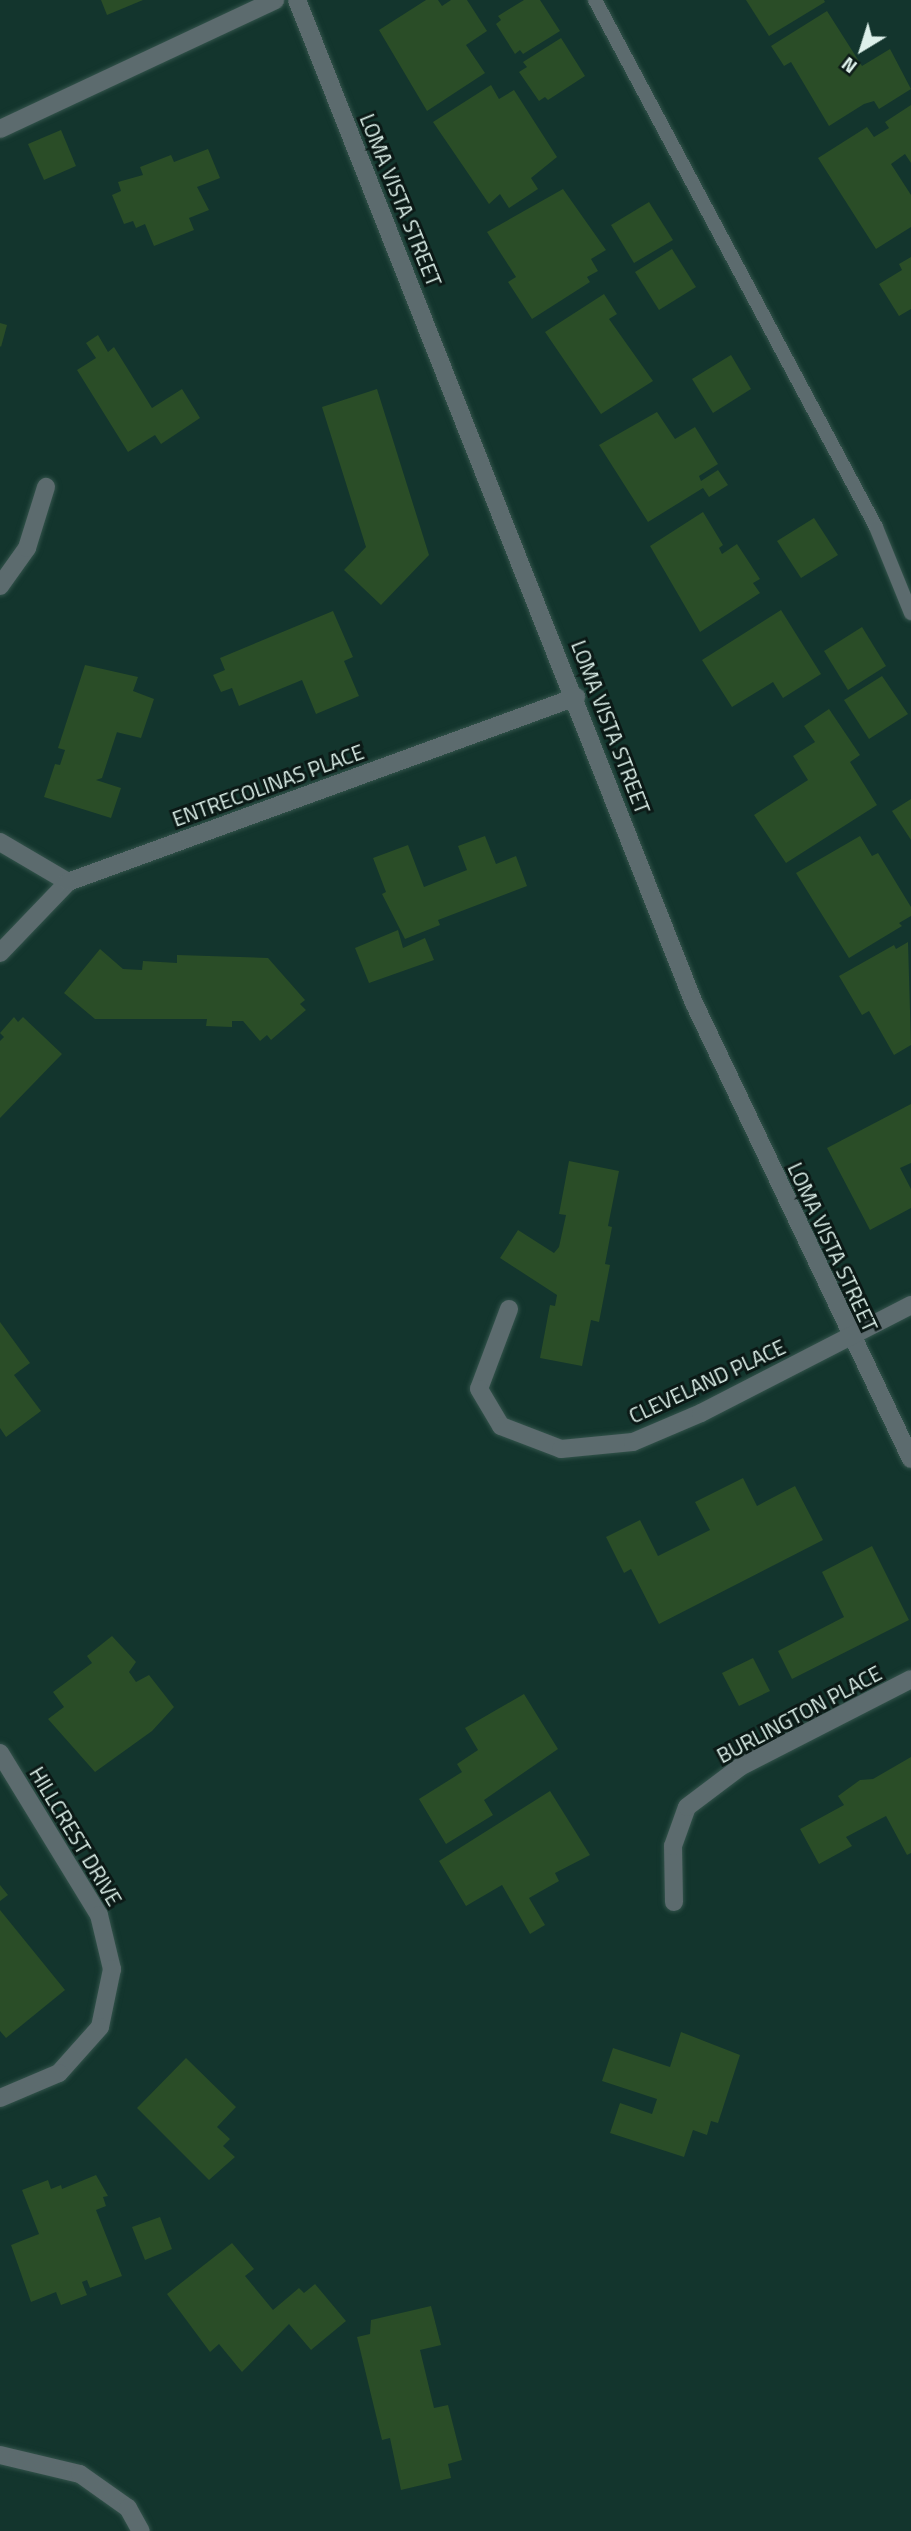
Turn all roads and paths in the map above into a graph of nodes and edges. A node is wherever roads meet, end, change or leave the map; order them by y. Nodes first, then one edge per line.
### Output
1 (275, 0) edge
2 (297, 0) edge
3 (596, 0) edge
4 (0, 129) edge
5 (46, 487) dead end
6 (0, 586) edge
7 (911, 613) edge
8 (576, 697) junction
9 (0, 842) edge
10 (68, 882) junction
11 (0, 953) edge
12 (911, 1305) edge
13 (509, 1309) dead end
14 (850, 1337) junction
15 (911, 1458) edge
16 (911, 1679) edge
17 (0, 1753) edge
18 (674, 1902) dead end
19 (0, 2098) edge
20 (0, 2455) edge
21 (141, 2531) edge

1 - 4 street
2 - 8 street, LOMA VISTA STREET
3 - 7 lane
5 - 6 street
8 - 10 street, ENTRECOLINAS PLACE
8 - 14 street, LOMA VISTA STREET
9 - 10 street
10 - 11 street, ENTRECOLINAS PLACE
12 - 14 street
13 - 14 street, CLEVELAND PLACE
14 - 15 street, LOMA VISTA STREET
16 - 18 street, BURLINGTON PLACE
17 - 19 street, HILLCREST DRIVE
20 - 21 street

